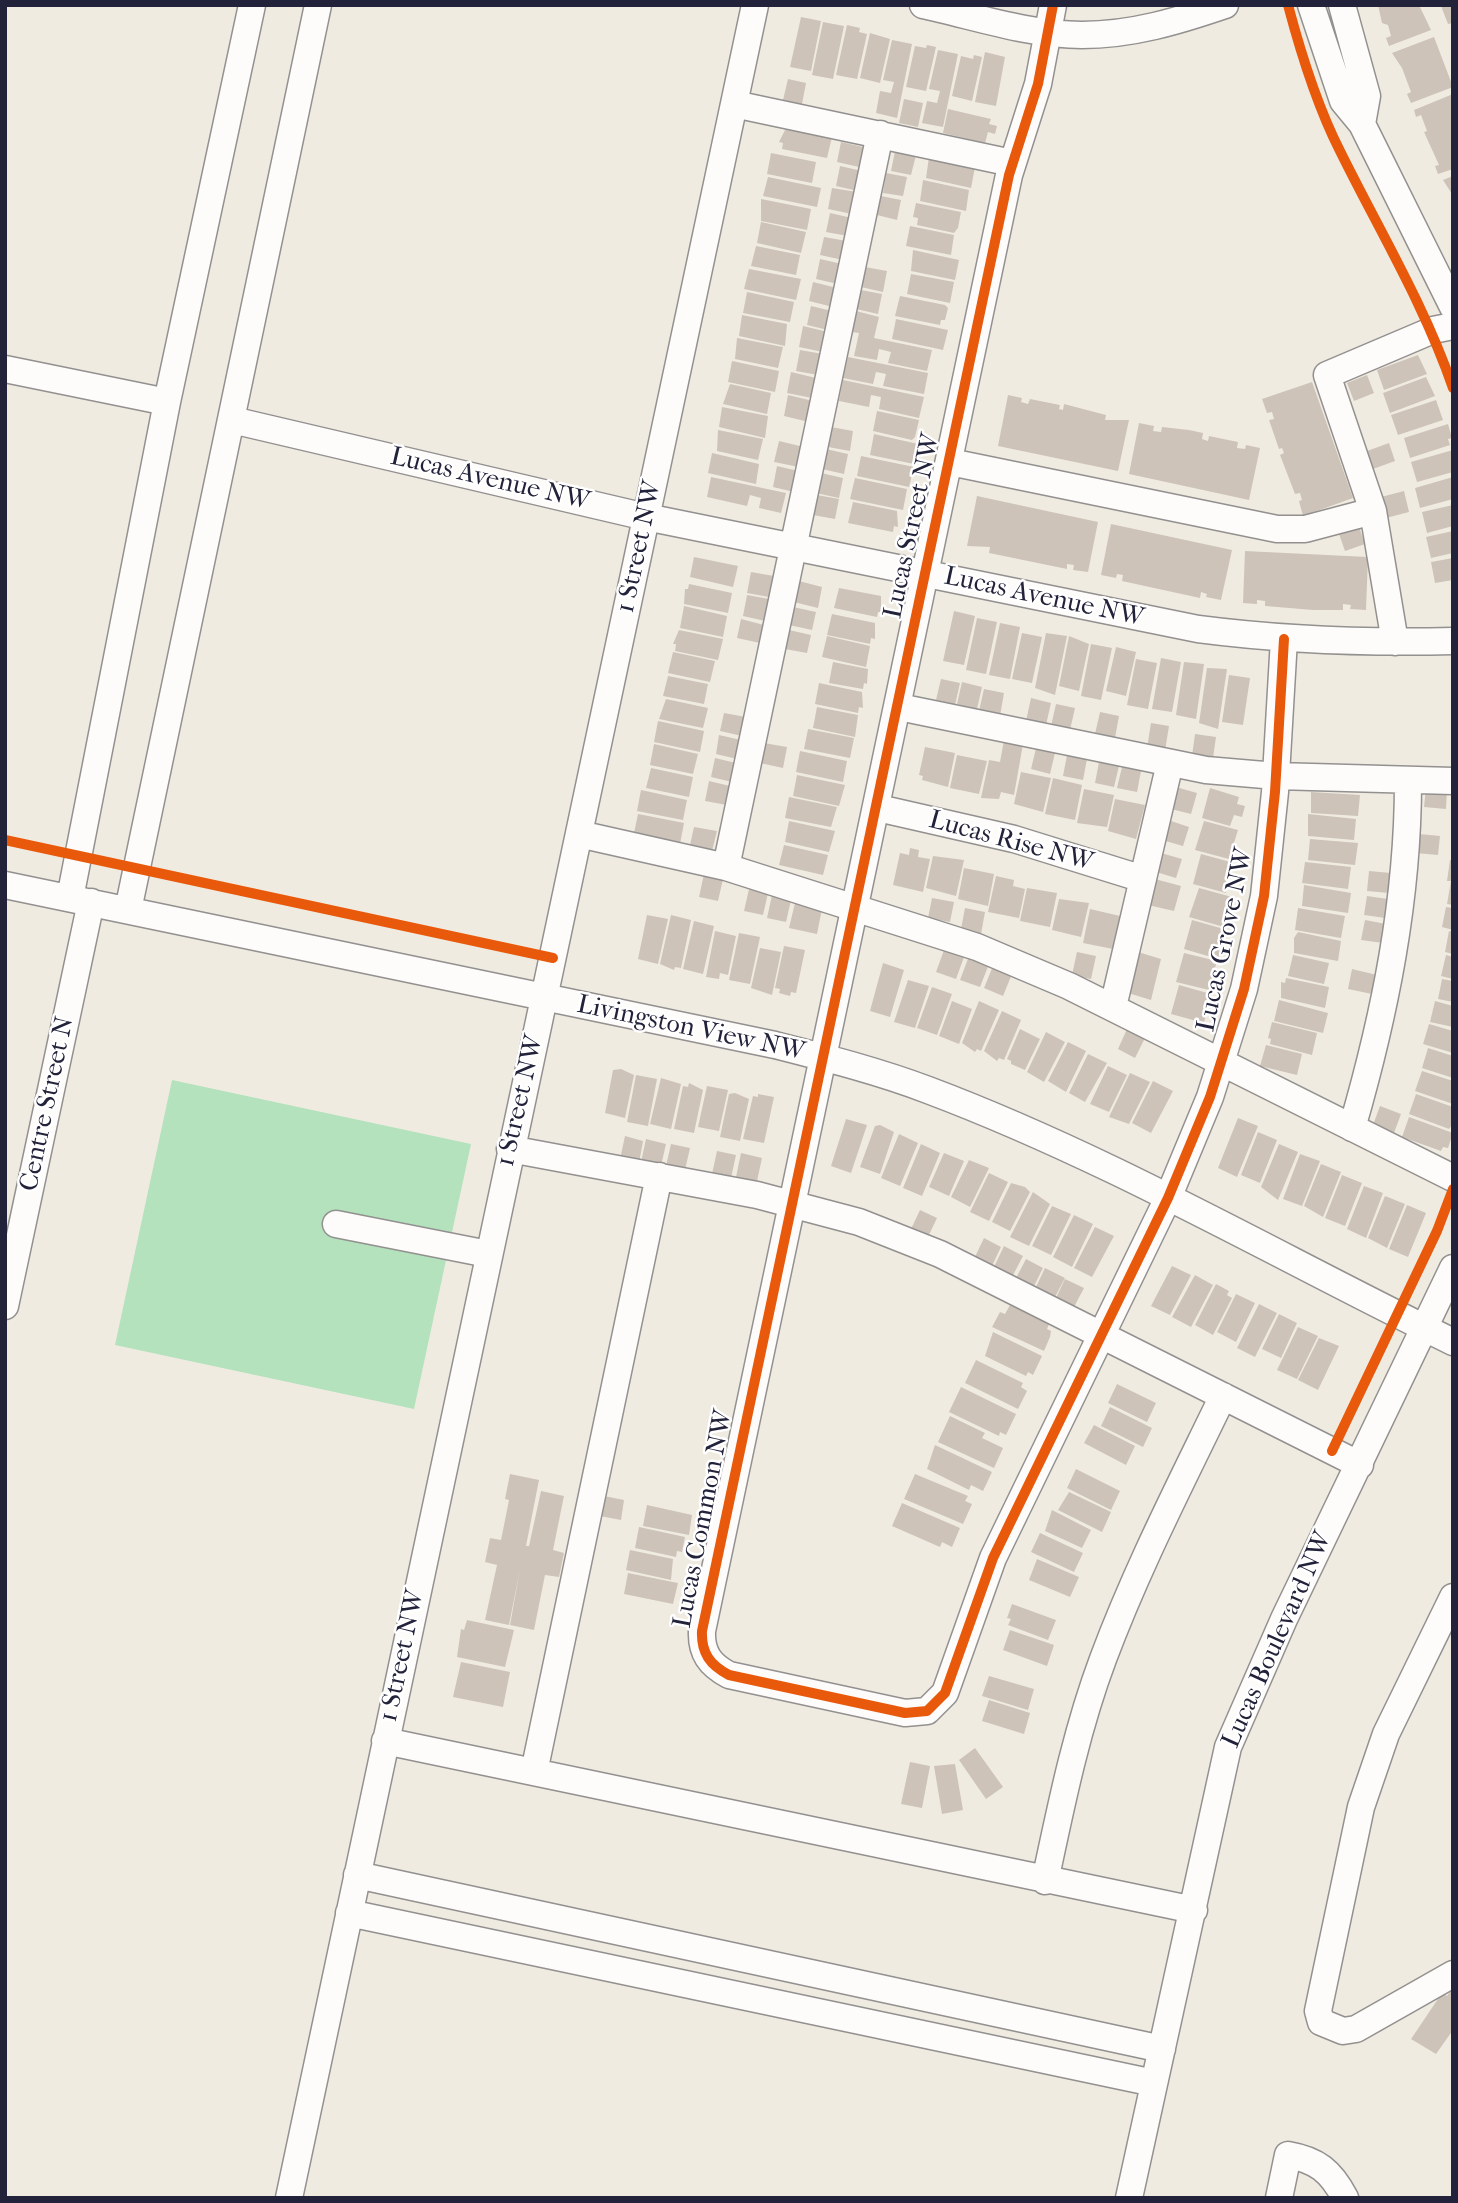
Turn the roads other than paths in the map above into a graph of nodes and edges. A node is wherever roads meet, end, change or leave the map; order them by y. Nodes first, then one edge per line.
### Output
1 (252, 5) edge
2 (318, 5) edge
3 (755, 5) edge
4 (923, 5) edge
5 (1053, 5) edge
6 (1225, 5) edge
7 (1311, 5) edge
8 (1342, 5) edge
9 (1048, 32) junction
10 (734, 104) junction
11 (1362, 124) junction
12 (880, 134) junction
13 (1012, 163) junction
14 (1453, 307) edge
15 (1453, 326) edge
16 (5, 369) edge
17 (167, 402) junction
18 (232, 420) junction
19 (950, 462) junction
20 (1373, 511) junction
21 (646, 517) junction
22 (792, 547) junction
23 (926, 574) junction
24 (1284, 639) junction
25 (1453, 641) edge
26 (1395, 642) junction
27 (899, 707) junction
28 (1170, 763) junction
29 (1276, 776) junction
30 (1453, 781) edge
31 (1408, 782) junction
32 (878, 808) junction
33 (579, 834) junction
34 (726, 867) junction
35 (1143, 879) junction
36 (5, 885) edge
37 (80, 900) junction
38 (855, 907) junction
39 (128, 910) junction
40 (545, 998) junction
41 (1113, 1007) junction
42 (824, 1057) junction
43 (1222, 1062) junction
44 (1352, 1128) junction
45 (510, 1149) junction
46 (659, 1176) junction
47 (1453, 1178) edge
48 (1168, 1198) junction
49 (793, 1203) junction
50 (336, 1224) dead end
51 (488, 1254) junction
52 (1453, 1268) edge
53 (5, 1306) edge
54 (1423, 1328) junction
55 (1099, 1334) junction
56 (1453, 1342) edge
57 (1223, 1396) junction
58 (1360, 1465) junction
59 (1453, 1597) edge
60 (385, 1741) junction
61 (534, 1772) junction
62 (357, 1875) junction
63 (1045, 1881) junction
64 (1194, 1910) junction
65 (349, 1913) junction
66 (1453, 1974) edge
67 (1162, 2049) junction
68 (1154, 2083) junction
69 (289, 2198) edge
70 (1129, 2198) edge
71 (1279, 2198) edge
72 (1345, 2198) edge

1 - 17 street, Centre Street N
2 - 18 street
3 - 10 street, 1 Street NW
4 - 9 street
5 - 9 street, Lucas Street NW
6 - 9 street
7 - 11 street
8 - 11 street
9 - 13 street, Lucas Street NW
10 - 12 street
10 - 21 street, 1 Street NW
11 - 14 street
12 - 13 street
12 - 22 street
13 - 19 street, Lucas Street NW
15 - 20 street
16 - 17 street
17 - 37 street, Centre Street N
18 - 21 street, Lucas Avenue NW
18 - 39 street
19 - 20 street
19 - 23 street, Lucas Street NW
20 - 26 street
21 - 22 street, Lucas Avenue NW
21 - 33 street, 1 Street NW
22 - 23 street, Lucas Avenue NW
22 - 34 street
23 - 24 street, Lucas Avenue NW
23 - 27 street, Lucas Street NW
24 - 26 street, Lucas Avenue NW
24 - 29 street, Lucas Grove NW
25 - 26 street, Lucas Avenue NW
27 - 28 street
27 - 32 street, Lucas Street NW
28 - 29 street
28 - 35 street
29 - 31 street
29 - 43 street, Lucas Grove NW
30 - 31 street
31 - 44 street
32 - 35 street, Lucas Rise NW
32 - 38 street, Lucas Street NW
33 - 34 street
33 - 40 street, 1 Street NW
34 - 38 street
35 - 41 street
36 - 37 street, Livingston View NW
37 - 39 street, Livingston View NW
37 - 53 street, Centre Street N
38 - 41 street
38 - 42 street, Lucas Street NW
39 - 40 street, Livingston View NW
40 - 42 street, Livingston View NW
40 - 45 street, 1 Street NW
41 - 43 street
42 - 48 street, Livingston View NW
42 - 49 street, Lucas Common NW
43 - 44 street
43 - 48 street, Lucas Grove NW
44 - 47 street
45 - 46 street
45 - 51 street, 1 Street NW
46 - 49 street
46 - 61 street
48 - 54 street, Livingston View NW
48 - 55 street, Lucas Common NW
49 - 55 street
49 - 55 street, Lucas Common NW
50 - 51 street
51 - 60 street, 1 Street NW
52 - 54 street, Lucas Boulevard NW
54 - 56 street, Livingston View NW
54 - 58 street, Lucas Boulevard NW
55 - 57 street
57 - 58 street
57 - 63 street
58 - 64 street, Lucas Boulevard NW
59 - 66 street
60 - 61 street
60 - 62 street, 1 Street NW
61 - 63 street
62 - 65 street, 1 Street NW
62 - 67 street
63 - 64 street
64 - 67 street, Lucas Boulevard NW
65 - 68 street
65 - 69 street, 1 Street NW
67 - 68 street, Lucas Boulevard NW
68 - 70 street, Lucas Boulevard NW
71 - 72 street

